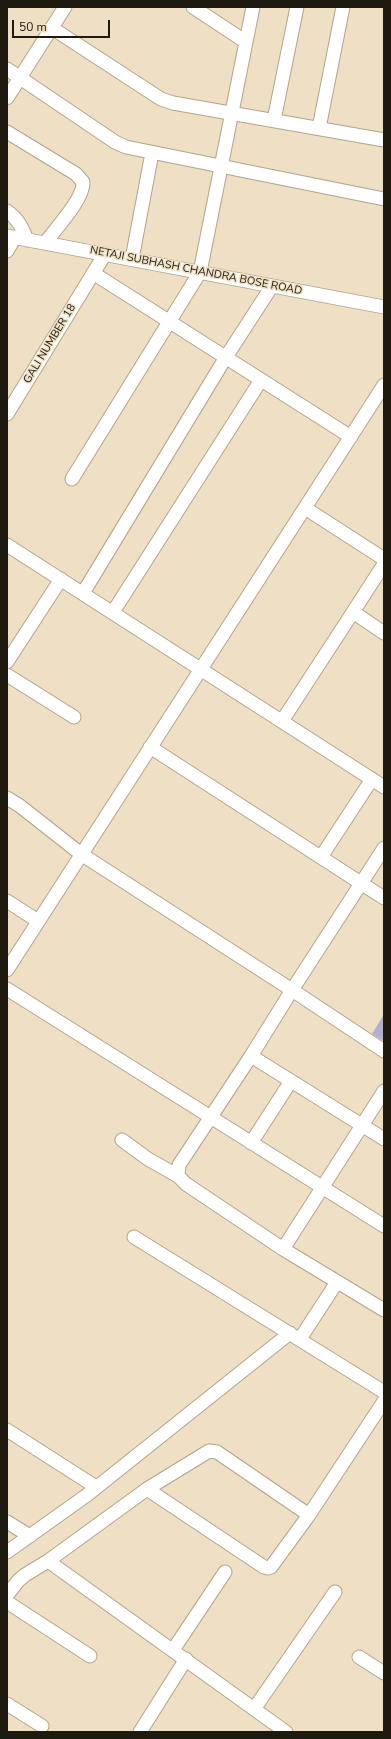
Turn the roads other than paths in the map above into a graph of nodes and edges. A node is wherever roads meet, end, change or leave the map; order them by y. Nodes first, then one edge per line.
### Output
1 (65, 7) edge
2 (193, 7) edge
3 (253, 7) edge
4 (297, 7) edge
5 (343, 7) edge
6 (52, 28) junction
7 (246, 42) junction
8 (7, 69) edge
9 (20, 78) junction
10 (7, 98) edge
11 (232, 113) junction
12 (274, 120) junction
13 (319, 128) junction
14 (7, 132) edge
15 (384, 140) edge
16 (152, 153) junction
17 (221, 167) junction
18 (384, 198) edge
19 (7, 211) edge
20 (16, 238) edge
21 (45, 243) junction
22 (7, 251) edge
23 (105, 254) junction
24 (132, 259) junction
25 (200, 272) junction
26 (93, 273) junction
27 (272, 286) junction
28 (384, 307) edge
29 (171, 322) junction
30 (226, 357) junction
31 (261, 380) junction
32 (382, 391) edge
33 (7, 414) edge
34 (351, 437) junction
35 (72, 479) dead end
36 (305, 508) junction
37 (7, 545) edge
38 (384, 559) edge
39 (384, 564) edge
40 (61, 579) junction
41 (83, 593) junction
42 (112, 612) junction
43 (353, 612) junction
44 (384, 633) edge
45 (7, 662) edge
46 (201, 668) junction
47 (7, 675) edge
48 (74, 717) dead end
49 (282, 721) junction
50 (150, 747) junction
51 (372, 779) junction
52 (384, 787) edge
53 (7, 798) edge
54 (384, 848) edge
55 (81, 854) junction
56 (321, 857) junction
57 (361, 883) junction
58 (384, 898) edge
59 (7, 901) edge
60 (38, 921) junction
61 (7, 970) edge
62 (7, 989) edge
63 (292, 990) junction
64 (384, 1051) edge
65 (251, 1056) junction
66 (291, 1080) junction
67 (384, 1091) edge
68 (210, 1116) junction
69 (363, 1125) junction
70 (384, 1138) edge
71 (122, 1140) dead end
72 (251, 1143) junction
73 (178, 1176) junction
74 (323, 1188) junction
75 (384, 1226) edge
76 (134, 1237) dead end
77 (283, 1249) junction
78 (337, 1282) junction
79 (384, 1310) edge
80 (295, 1336) junction
81 (384, 1392) edge
82 (384, 1401) edge
83 (7, 1430) edge
84 (96, 1487) junction
85 (148, 1489) junction
86 (309, 1515) junction
87 (7, 1522) edge
88 (30, 1536) junction
89 (7, 1552) edge
90 (48, 1561) junction
91 (225, 1572) dead end
92 (336, 1592) dead end
93 (7, 1595) edge
94 (7, 1602) edge
95 (173, 1650) junction
96 (90, 1656) dead end
97 (358, 1658) dead end
98 (186, 1659) junction
99 (384, 1673) edge
100 (7, 1704) edge
101 (254, 1710) junction
102 (42, 1726) dead end
103 (283, 1731) edge
104 (140, 1732) edge

1 - 6 street
2 - 7 street
3 - 7 street
4 - 12 street
5 - 13 street
6 - 9 street
6 - 11 street
7 - 11 street
8 - 9 street
9 - 10 street
9 - 16 street
11 - 12 street
11 - 17 street
12 - 13 street
13 - 15 street
14 - 21 street
16 - 17 street
16 - 24 street
17 - 18 street
17 - 25 street
19 - 20 street
20 - 21 street, NETAJI SUBHASH CHANDRA BOSE ROAD
20 - 22 street
21 - 23 street, NETAJI SUBHASH CHANDRA BOSE ROAD
23 - 24 street, NETAJI SUBHASH CHANDRA BOSE ROAD
23 - 26 street, GALI NUMBER 18
24 - 25 street, NETAJI SUBHASH CHANDRA BOSE ROAD
25 - 27 street, NETAJI SUBHASH CHANDRA BOSE ROAD
25 - 29 street
26 - 29 street
26 - 33 street, GALI NUMBER 18
27 - 28 street, NETAJI SUBHASH CHANDRA BOSE ROAD
27 - 30 street
29 - 30 street
29 - 35 street
30 - 31 street
30 - 41 street
31 - 34 street
31 - 42 street
32 - 34 street
34 - 36 street
36 - 38 street
36 - 46 street
37 - 40 street
39 - 43 street
40 - 41 street
40 - 45 street
41 - 42 street
42 - 46 street
43 - 44 street
43 - 49 street
46 - 49 street
46 - 50 street
47 - 48 street
49 - 51 street
50 - 55 street
50 - 56 street
51 - 52 street
51 - 56 street
53 - 55 street
54 - 57 street
55 - 60 street
55 - 63 street
56 - 57 street
57 - 58 street
57 - 63 street
59 - 60 street
60 - 61 street
62 - 68 street
63 - 64 street
63 - 65 street
65 - 66 street
65 - 68 street
66 - 69 street
66 - 72 street
67 - 69 street
68 - 72 street
68 - 73 street
69 - 70 street
69 - 74 street
71 - 73 street
72 - 74 street
73 - 77 street
74 - 75 street
74 - 77 street
76 - 80 street
77 - 78 street
78 - 79 street
78 - 80 street
80 - 81 street
80 - 84 street
82 - 86 street
83 - 84 street
84 - 88 street
85 - 86 street
85 - 86 street
85 - 90 street
87 - 88 street
88 - 89 street
90 - 93 street
90 - 95 street
91 - 95 street
92 - 101 street
94 - 96 street
95 - 98 street
97 - 99 street
98 - 101 street
98 - 104 street
100 - 102 street
101 - 103 street

